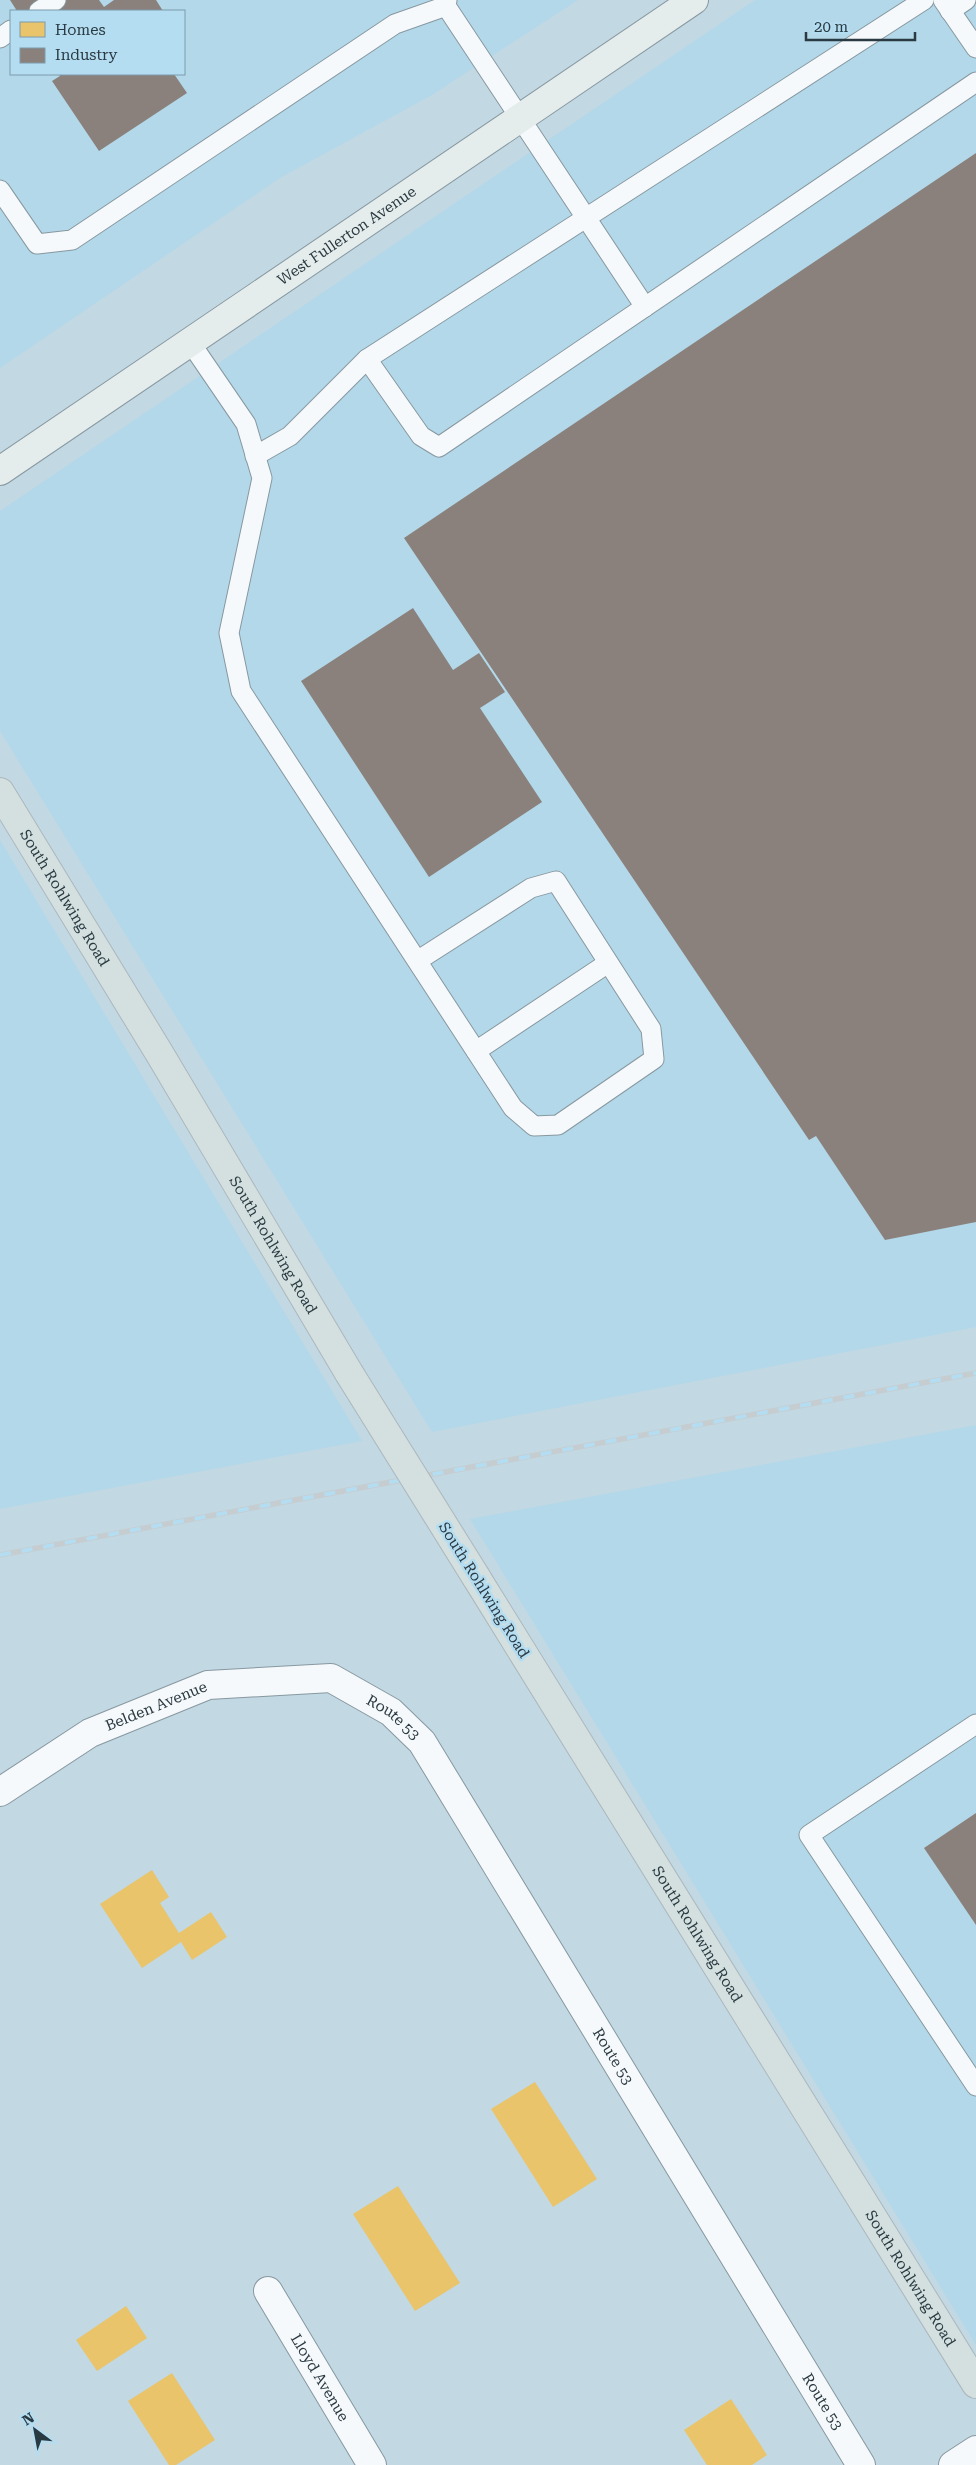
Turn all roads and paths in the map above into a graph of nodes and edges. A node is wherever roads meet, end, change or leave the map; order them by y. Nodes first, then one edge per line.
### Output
1 (56, 0) edge
2 (924, 0) edge
3 (446, 3) edge
4 (682, 3) edge
5 (953, 4) edge
6 (41, 10) edge
7 (976, 48) edge
8 (976, 82) edge
9 (521, 119) junction
10 (0, 190) edge
11 (586, 218) junction
12 (645, 308) junction
13 (190, 342) junction
14 (367, 359) junction
15 (255, 456) junction
16 (0, 471) edge
17 (0, 792) edge
18 (416, 960) junction
19 (608, 962) junction
20 (476, 1051) junction
21 (331, 1678) joint
22 (976, 1724) edge
23 (0, 1792) edge
24 (976, 2086) edge
25 (268, 2291) dead end
26 (976, 2384) edge
27 (976, 2450) edge
28 (372, 2465) edge
29 (861, 2465) edge
30 (953, 2465) edge

1 - 6 lane
2 - 11 lane
3 - 9 lane
3 - 10 lane
4 - 9 street, West Fullerton Avenue
5 - 7 lane
8 - 12 lane
9 - 11 lane
9 - 13 street, West Fullerton Avenue
11 - 12 lane
11 - 14 lane
12 - 14 lane
13 - 15 lane
13 - 16 street, West Fullerton Avenue
14 - 15 lane
15 - 18 lane
17 - 26 main road, South Rohlwing Road, bridge
18 - 19 lane
18 - 20 lane
19 - 20 lane
19 - 20 lane
21 - 23 street, Belden Avenue
21 - 29 street, Route 53
22 - 24 lane
25 - 28 street, Lloyd Avenue
27 - 30 street

